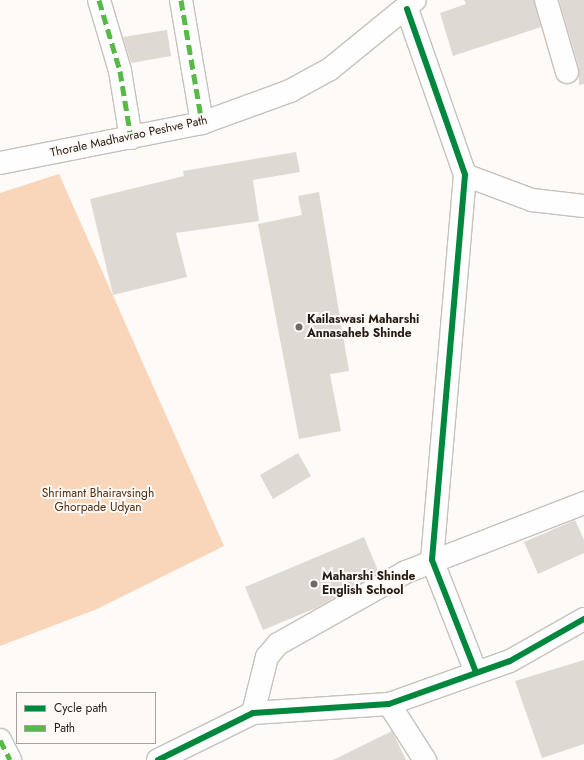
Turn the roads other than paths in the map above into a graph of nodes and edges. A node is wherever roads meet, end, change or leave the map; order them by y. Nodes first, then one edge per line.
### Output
1 (99, 0) edge
2 (181, 0) edge
3 (546, 0) edge
4 (411, 4) edge
5 (567, 72) dead end
6 (202, 123) junction
7 (131, 138) junction
8 (0, 163) edge
9 (464, 175) junction
10 (584, 206) edge
11 (584, 503) edge
12 (432, 560) junction
13 (584, 619) edge
14 (476, 672) junction
15 (389, 704) junction
16 (253, 713) junction
17 (0, 740) edge
18 (10, 760) edge
19 (158, 760) edge
20 (425, 760) edge

1 - 7 street
2 - 6 street
3 - 5 street
4 - 6 street, Thorale Madhavrao Peshve Path
4 - 9 street
6 - 7 street, Thorale Madhavrao Peshve Path
7 - 8 street, Thorale Madhavrao Peshve Path
9 - 10 street
9 - 12 street
11 - 12 street
12 - 14 street
12 - 16 street
13 - 14 street
14 - 15 street
15 - 16 street
15 - 20 street
16 - 19 street
17 - 18 street

